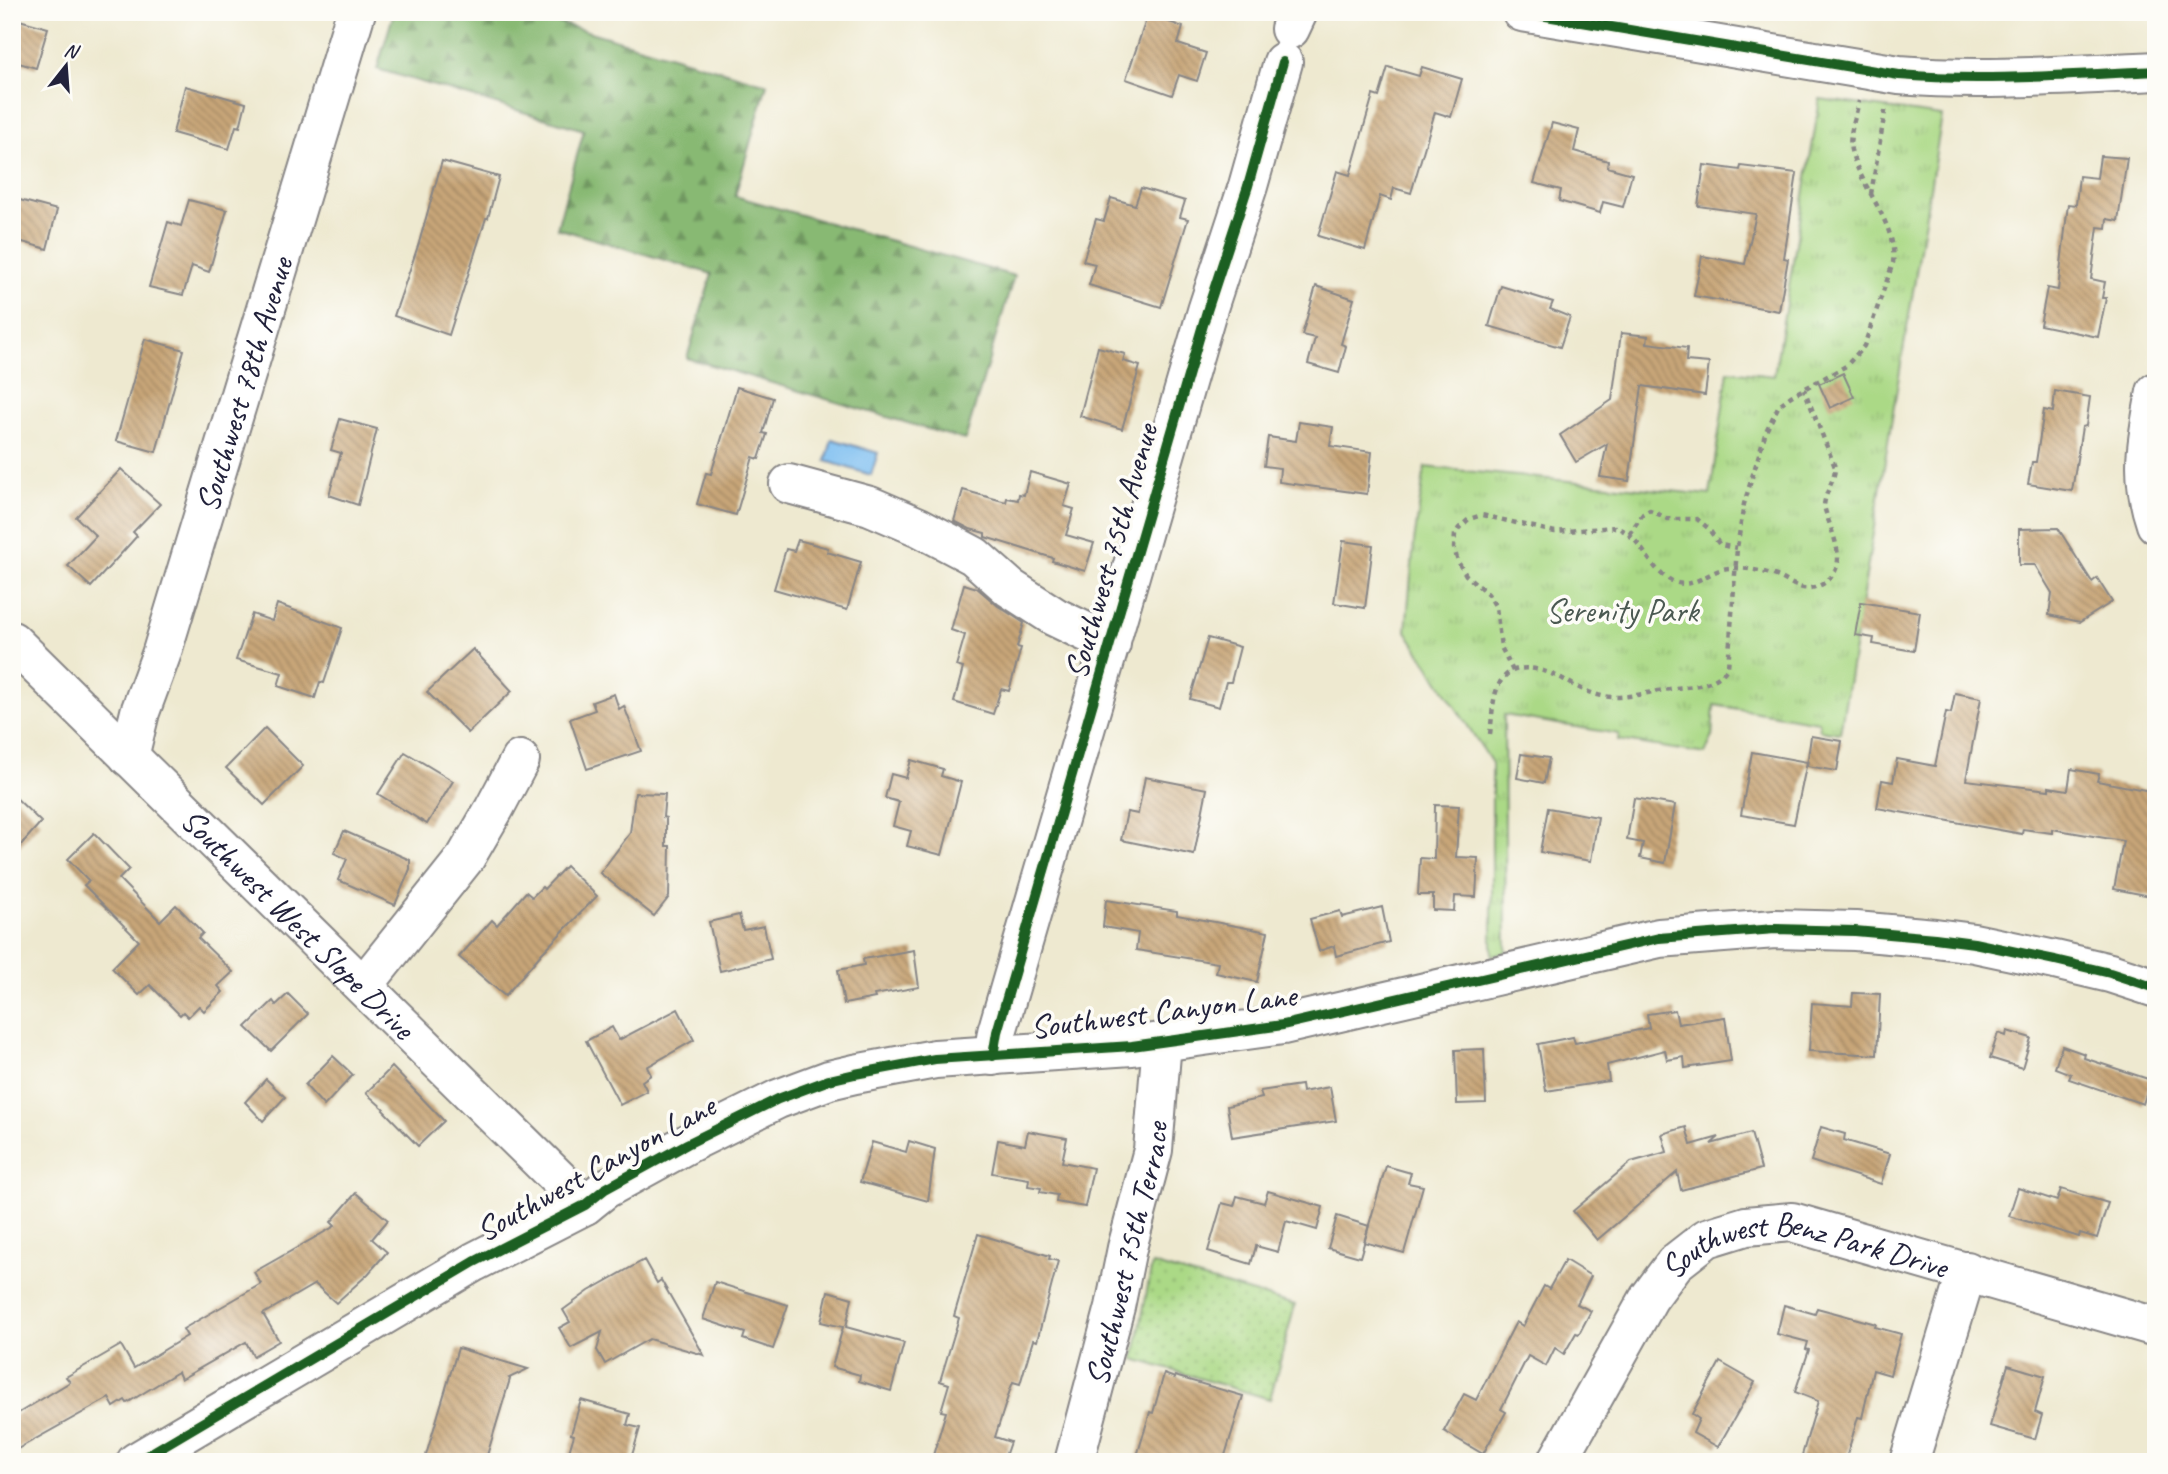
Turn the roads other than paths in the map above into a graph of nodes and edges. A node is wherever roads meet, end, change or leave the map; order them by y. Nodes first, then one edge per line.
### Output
1 (356, 12) edge
2 (1522, 12) edge
3 (1290, 34) edge
4 (2156, 71) edge
5 (2156, 392) edge
6 (789, 484) dead end
7 (2156, 524) edge
8 (12, 640) edge
9 (1111, 644) junction
10 (129, 757) junction
11 (520, 760) dead end
12 (364, 985) junction
13 (2156, 988) edge
14 (1162, 1042) junction
15 (993, 1056) junction
16 (585, 1205) junction
17 (1967, 1271) junction
18 (2156, 1327) edge
19 (136, 1462) edge
20 (1074, 1462) edge
21 (1557, 1462) edge
22 (1909, 1462) edge

1 - 10 street, Southwest 78th Avenue
2 - 4 street
3 - 9 street, Southwest 75th Avenue
5 - 7 street
6 - 9 street
8 - 10 street, Southwest West Slope Drive
9 - 15 street, Southwest 75th Avenue
10 - 12 street, Southwest West Slope Drive
11 - 12 street
12 - 16 street, Southwest West Slope Drive
13 - 14 street, Southwest Canyon Lane
14 - 15 street, Southwest Canyon Lane
14 - 20 street, Southwest 75th Terrace
15 - 16 street, Southwest Canyon Lane
16 - 19 street, Southwest Canyon Lane
17 - 18 street, Southwest Benz Park Drive
17 - 21 street, Southwest Benz Park Drive
17 - 22 street

